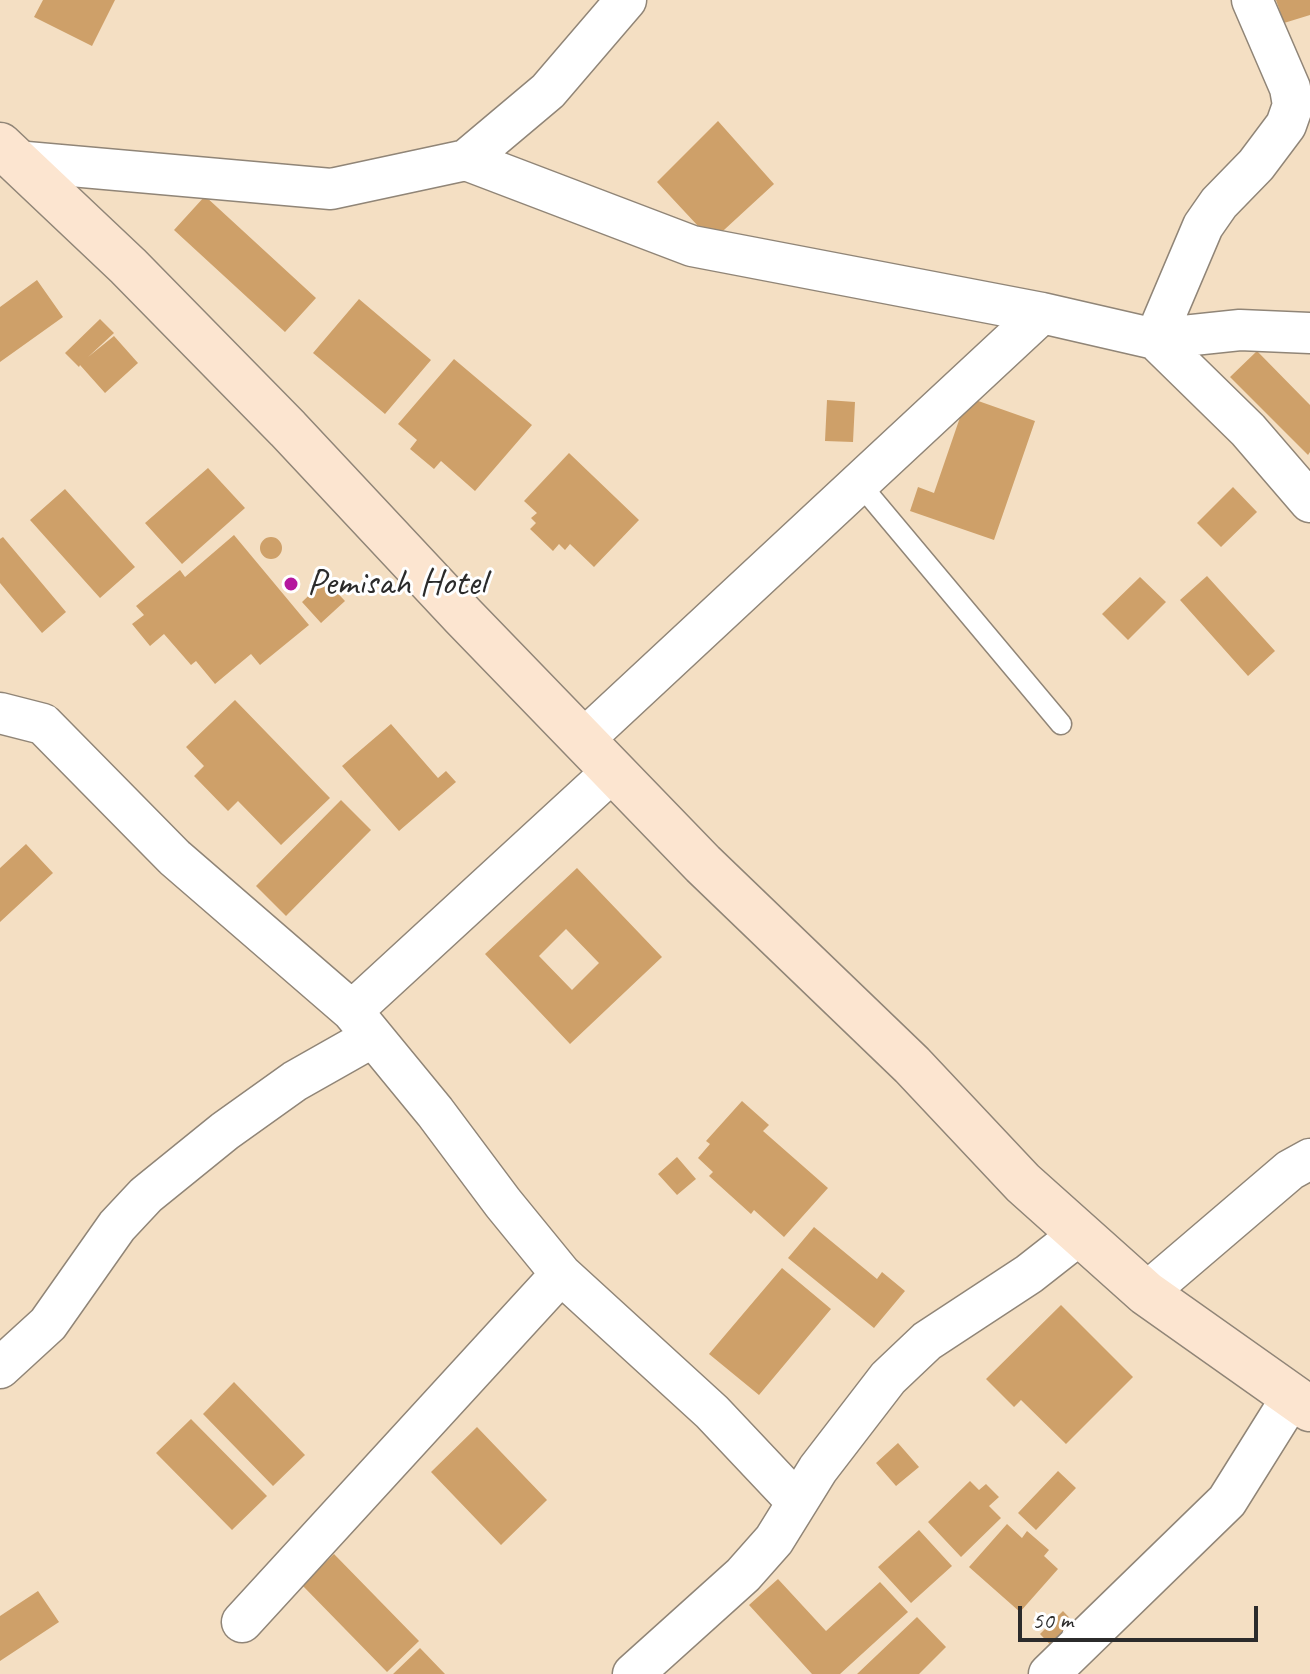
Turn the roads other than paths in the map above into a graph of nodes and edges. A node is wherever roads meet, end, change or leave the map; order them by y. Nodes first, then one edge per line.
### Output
1 (626, 0) edge
2 (1252, 0) edge
3 (7, 153) edge
4 (466, 160) junction
5 (1042, 313) junction
6 (1310, 333) edge
7 (1155, 339) junction
8 (859, 483) junction
9 (1310, 502) edge
10 (0, 713) edge
11 (1061, 724) dead end
12 (583, 740) junction
13 (613, 771) junction
14 (362, 1025) junction
15 (1310, 1159) edge
16 (1080, 1234) junction
17 (561, 1274) junction
18 (1146, 1293) junction
19 (0, 1368) edge
20 (1301, 1403) edge
21 (796, 1501) junction
22 (242, 1622) dead end
23 (633, 1674) edge
24 (1049, 1674) edge

1 - 4 street
2 - 7 street
3 - 4 street
3 - 12 street
4 - 5 street
5 - 7 street
5 - 8 street
6 - 7 street
7 - 9 street
8 - 11 lane
8 - 12 street
10 - 14 street
12 - 13 street
13 - 14 street
13 - 16 street
14 - 17 street
14 - 19 street
15 - 18 street
16 - 18 street
16 - 21 street
17 - 21 street
17 - 22 street
18 - 20 street
20 - 24 street
21 - 23 street

